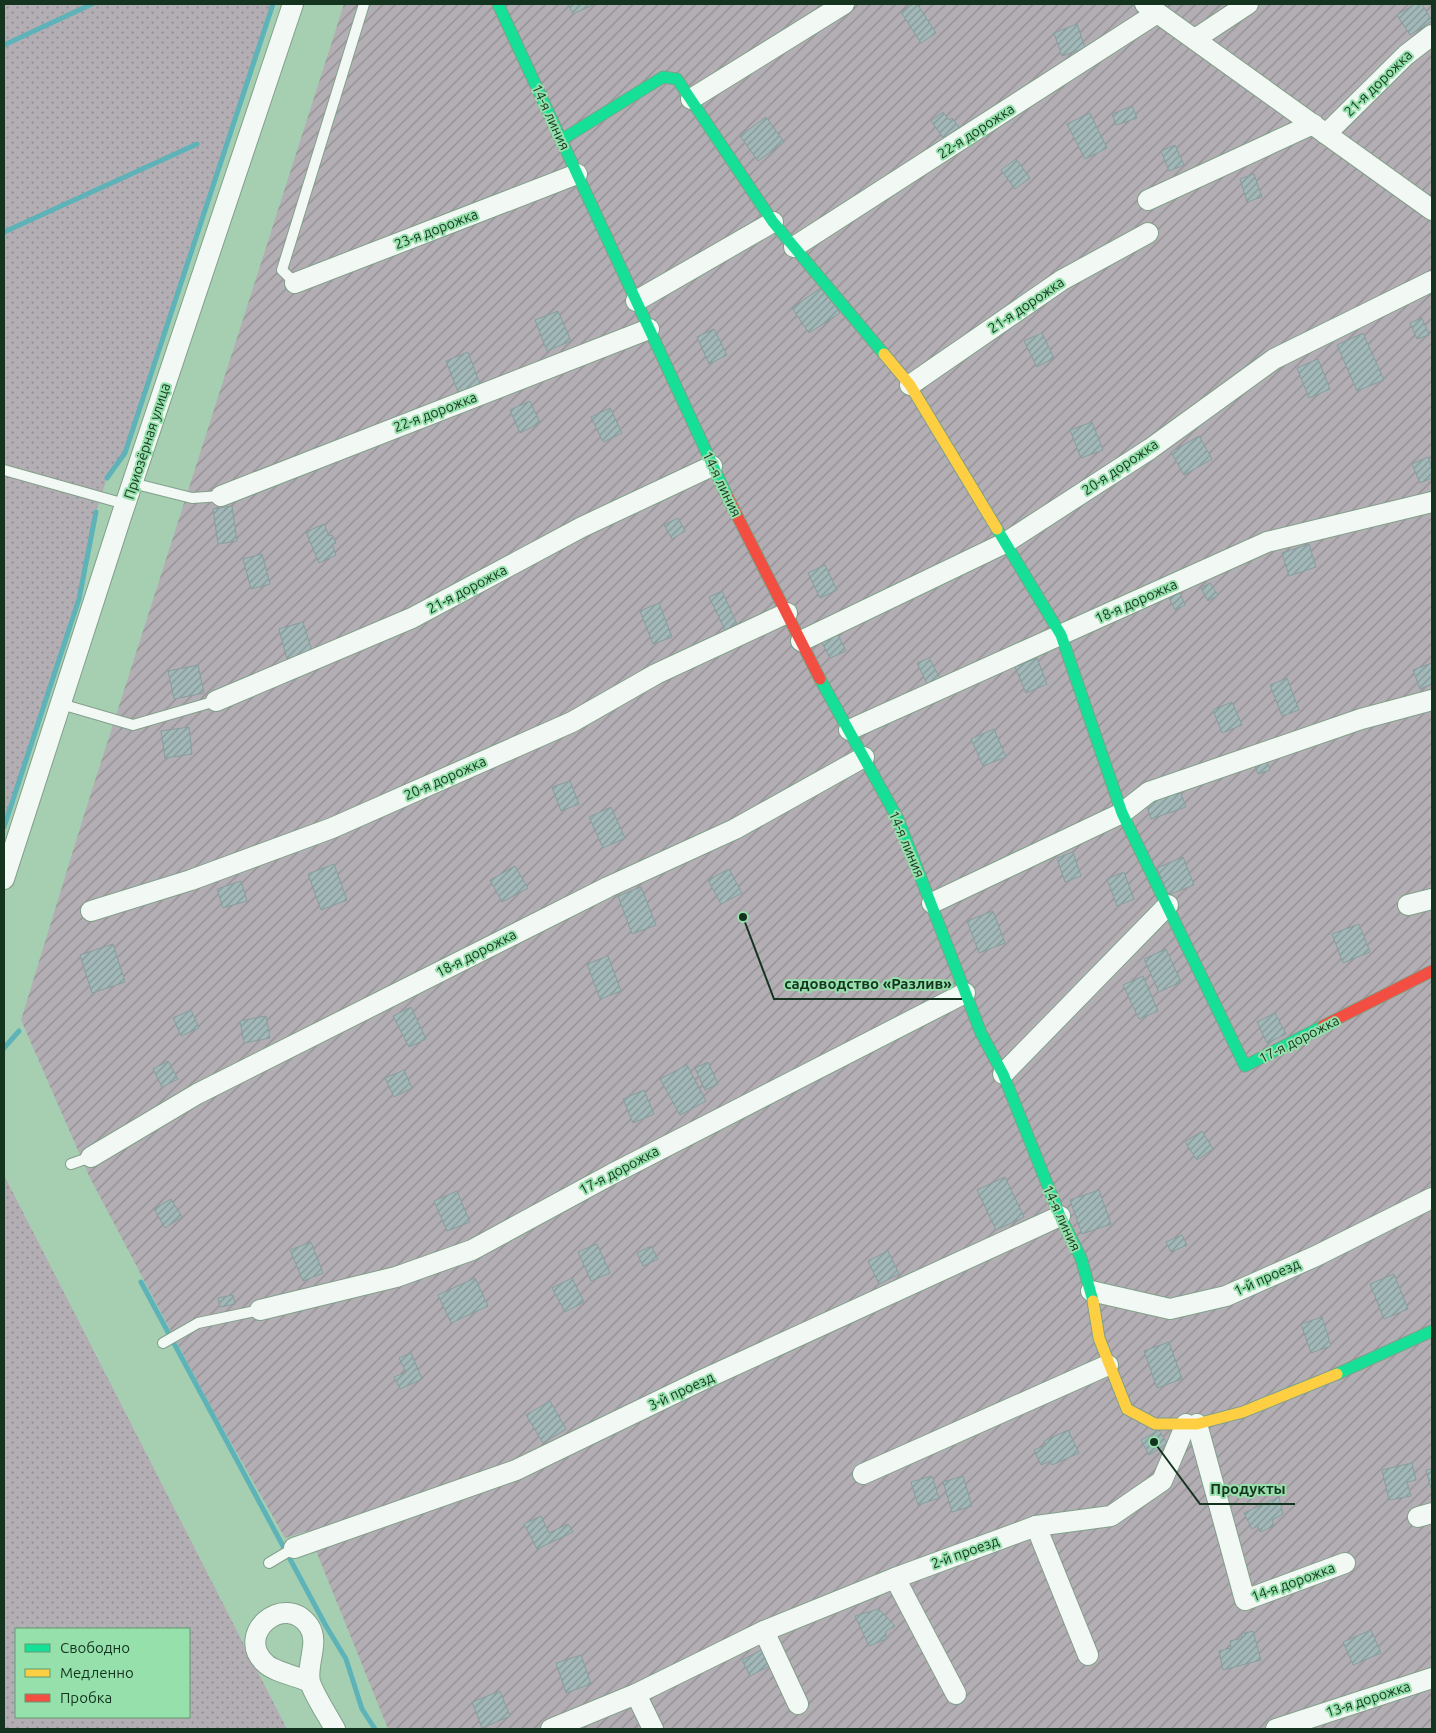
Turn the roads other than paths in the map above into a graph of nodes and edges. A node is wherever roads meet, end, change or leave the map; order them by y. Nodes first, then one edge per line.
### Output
1 (293, 4) edge
2 (364, 4) edge
3 (498, 4) edge
4 (844, 4) edge
5 (1248, 4) edge
6 (1151, 8) edge
7 (1432, 35) edge
8 (1194, 39) junction
9 (691, 99) junction
10 (1319, 129) junction
11 (561, 140) junction
12 (577, 174) junction
13 (1148, 200) dead end
14 (1432, 210) edge
15 (772, 222) junction
16 (1148, 233) dead end
17 (794, 247) junction
18 (1432, 281) edge
19 (295, 283) joint
20 (636, 301) junction
21 (649, 329) junction
22 (910, 385) junction
23 (712, 466) junction
24 (4, 470) edge
25 (132, 483) junction
26 (221, 496) joint
27 (1432, 502) edge
28 (125, 504) junction
29 (1005, 543) junction
30 (787, 613) junction
31 (1061, 635) junction
32 (801, 641) junction
33 (1432, 700) edge
34 (216, 701) joint
35 (60, 704) junction
36 (849, 730) junction
37 (864, 757) junction
38 (1122, 813) junction
39 (4, 879) edge
40 (1432, 899) edge
41 (932, 903) junction
42 (1168, 905) junction
43 (1408, 905) dead end
44 (91, 911) dead end
45 (1432, 971) edge
46 (965, 993) junction
47 (1003, 1074) junction
48 (91, 1156) joint
49 (71, 1164) dead end
50 (1432, 1198) edge
51 (1060, 1216) junction
52 (1091, 1291) junction
53 (260, 1310) joint
54 (1432, 1331) edge
55 (165, 1342) dead end
56 (1108, 1365) junction
57 (1191, 1424) junction
58 (863, 1474) dead end
59 (1036, 1526) junction
60 (294, 1548) joint
61 (269, 1563) dead end
62 (1345, 1563) dead end
63 (895, 1578) junction
64 (764, 1631) junction
65 (1088, 1655) dead end
66 (1432, 1678) edge
67 (310, 1682) dead end
68 (636, 1694) junction
69 (956, 1694) dead end
70 (798, 1704) dead end
71 (335, 1729) edge
72 (551, 1729) edge
73 (653, 1729) edge
74 (1276, 1729) edge

1 - 25 street, Приозёрная улица
2 - 19 lane
3 - 11 street, 14-я линия
4 - 9 street
5 - 8 street
6 - 8 street
6 - 17 street, 22-я дорожка
7 - 10 street, 21-я дорожка
8 - 10 street
9 - 11 street, 17-я дорожка
9 - 15 street, 17-я дорожка
10 - 13 street, 21-я дорожка
10 - 14 street
11 - 12 street, 14-я линия
12 - 19 street, 23-я дорожка
12 - 20 street, 14-я линия
15 - 17 street, 17-я дорожка
15 - 20 street
16 - 22 street, 21-я дорожка
17 - 22 street, 17-я дорожка
18 - 29 street, 20-я дорожка
20 - 21 street, 14-я линия
21 - 23 street, 14-я линия
21 - 26 street, 22-я дорожка
22 - 29 street, 17-я дорожка
23 - 30 street, 14-я линия
23 - 34 street, 21-я дорожка
24 - 28 lane
25 - 26 lane
25 - 28 street, Приозёрная улица
27 - 31 street, 18-я дорожка
28 - 35 street, Приозёрная улица
29 - 31 street, 17-я дорожка
29 - 32 street, 20-я дорожка
30 - 32 street, 14-я линия
30 - 44 street, 20-я дорожка
31 - 36 street, 18-я дорожка
31 - 38 street, 17-я дорожка
32 - 36 street, 14-я линия
33 - 38 street
34 - 35 lane
35 - 39 street, Приозёрная улица
36 - 37 street, 14-я линия
37 - 41 street, 14-я линия
37 - 48 street, 18-я дорожка
38 - 41 street
38 - 42 street, 17-я дорожка
40 - 43 street
41 - 46 street, 14-я линия
42 - 45 street, 17-я дорожка
42 - 47 street
46 - 47 street, 14-я линия
46 - 53 street, 17-я дорожка
47 - 51 street, 14-я линия
48 - 49 lane
50 - 52 street, 1-й проезд
51 - 52 street, 14-я линия
51 - 60 street, 3-й проезд
52 - 56 street, 14-я линия
53 - 55 lane
54 - 57 street, 14-я линия
56 - 57 street, 14-я линия
56 - 58 street
57 - 59 street, 2-й проезд
57 - 62 street, 14-я дорожка
59 - 63 street, 2-й проезд
59 - 65 street
60 - 61 lane
63 - 64 street, 2-й проезд
63 - 69 street
64 - 68 street, 2-й проезд
64 - 70 street
66 - 74 street, 13-я дорожка
67 - 71 street
68 - 72 street, 2-й проезд
68 - 73 street

